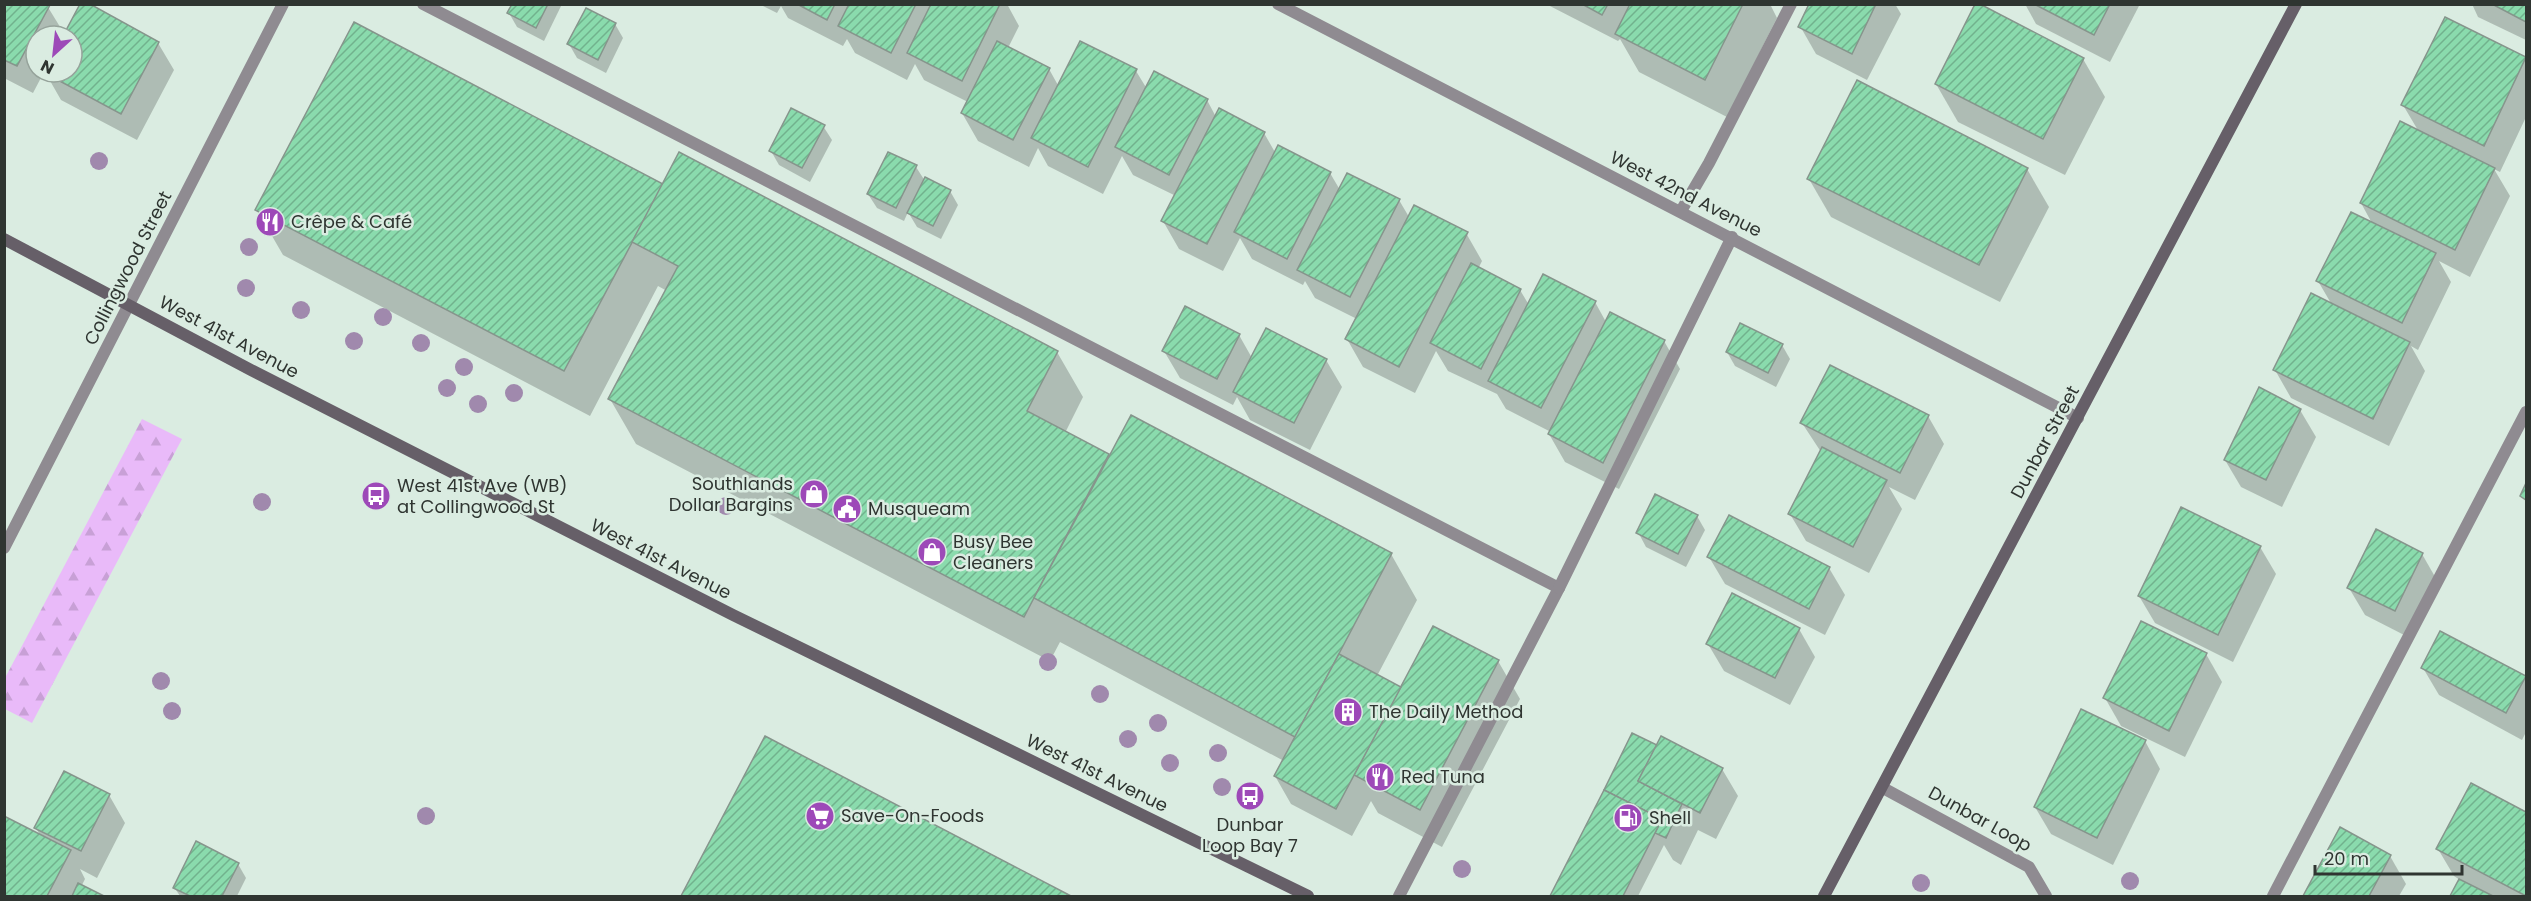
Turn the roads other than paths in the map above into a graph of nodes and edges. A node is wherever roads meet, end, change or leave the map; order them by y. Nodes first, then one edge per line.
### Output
1 (283, 4) edge
2 (423, 4) edge
3 (1278, 4) edge
4 (1791, 4) edge
5 (2296, 4) edge
6 (1680, 211) junction
7 (1731, 237) junction
8 (4, 239) edge
9 (129, 305) junction
10 (2526, 412) edge
11 (2078, 418) junction
12 (4, 548) edge
13 (1559, 588) junction
14 (1883, 788) junction
15 (1308, 897) edge
16 (1399, 897) edge
17 (1824, 897) edge
18 (2046, 897) edge
19 (2273, 897) edge

1 - 9 street, Collingwood Street
2 - 13 street
3 - 6 street, West 42nd Avenue
4 - 6 street
5 - 11 main road, Dunbar Street
6 - 7 street, West 42nd Avenue
7 - 11 street, West 42nd Avenue
7 - 13 street
8 - 9 main road, West 41st Avenue
9 - 12 street, Collingwood Street
9 - 15 main road, West 41st Avenue
10 - 19 street
11 - 14 main road, Dunbar Street
13 - 16 street
14 - 17 main road, Dunbar Street
14 - 18 street, Dunbar Loop

